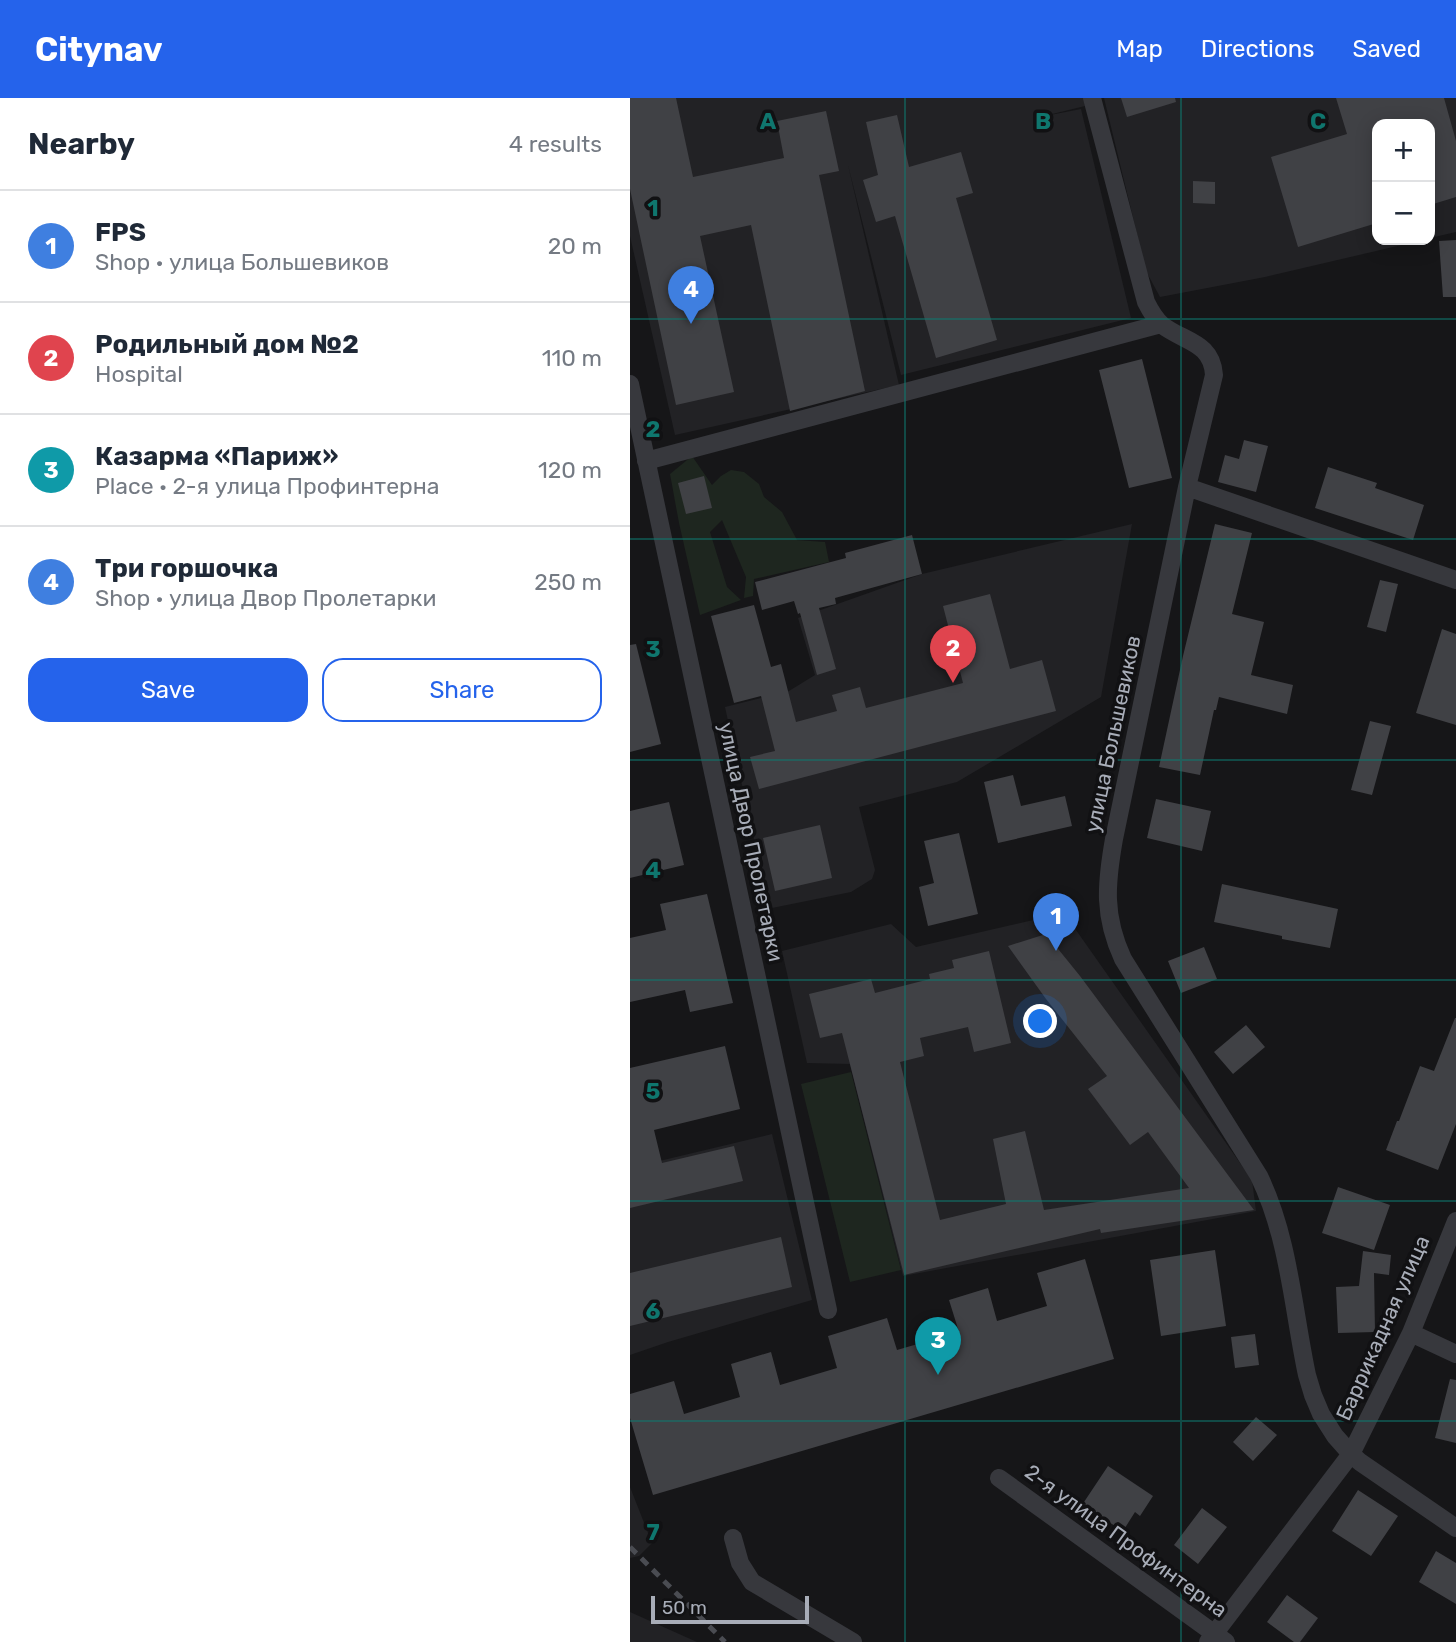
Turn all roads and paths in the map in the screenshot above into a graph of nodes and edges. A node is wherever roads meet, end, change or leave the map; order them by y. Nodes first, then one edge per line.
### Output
1 (1092, 98) edge
2 (1161, 324) junction
3 (630, 384) edge
4 (646, 461) junction
5 (1187, 487) junction
6 (1456, 580) edge
7 (1456, 1221) edge
8 (828, 1310) dead end
9 (1411, 1334) junction
10 (1456, 1354) edge
11 (1351, 1454) junction
12 (999, 1478) dead end
13 (1456, 1528) edge
14 (733, 1538) dead end
15 (1216, 1639) edge
16 (853, 1642) edge

1 - 2 street, улица Большевиков
2 - 4 street
2 - 5 street, улица Большевиков
3 - 4 street, улица Двор Пролетарки
4 - 8 street, улица Двор Пролетарки
5 - 6 street
5 - 11 street, улица Большевиков
7 - 9 street, Баррикадная улица
9 - 10 street
9 - 11 street, Баррикадная улица
11 - 13 street, улица Большевиков
11 - 15 street, Баррикадная улица
12 - 15 street, 2-я улица Профинтерна
14 - 16 street

